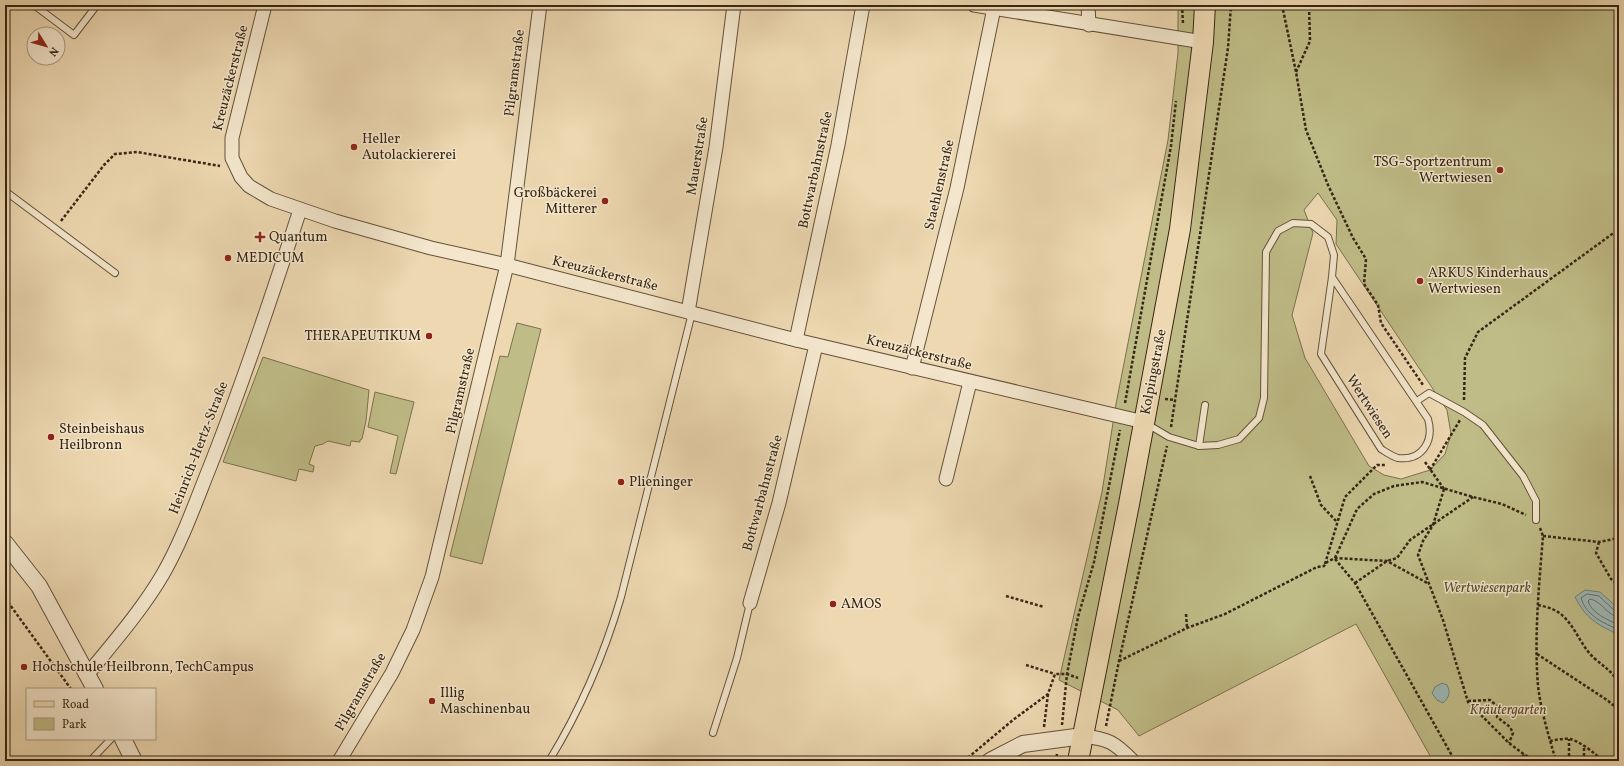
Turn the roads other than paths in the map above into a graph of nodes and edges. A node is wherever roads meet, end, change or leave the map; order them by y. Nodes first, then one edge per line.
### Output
1 (34, 5) edge
2 (97, 5) edge
3 (266, 5) edge
4 (540, 5) edge
5 (734, 5) edge
6 (863, 5) edge
7 (974, 5) edge
8 (1088, 5) edge
9 (1205, 5) edge
10 (994, 8) junction
11 (1089, 25) junction
12 (1194, 41) junction
13 (5, 191) edge
14 (300, 210) junction
15 (507, 265) junction
16 (116, 273) dead end
17 (1332, 277) junction
18 (690, 312) junction
19 (796, 340) junction
20 (816, 345) junction
21 (912, 368) junction
22 (970, 382) junction
23 (1417, 401) junction
24 (1205, 405) dead end
25 (1144, 422) junction
26 (1199, 446) junction
27 (946, 479) dead end
28 (1536, 520) road end
29 (5, 543) edge
30 (750, 603) joint
31 (91, 682) edge
32 (713, 733) dead end
33 (1083, 736) junction
34 (110, 740) edge
35 (124, 740) edge
36 (90, 761) edge
37 (134, 761) edge
38 (339, 761) edge
39 (549, 761) edge
40 (990, 761) edge
41 (1078, 761) edge
42 (1133, 761) edge

1 - 2 lane
3 - 14 street, Kreuzäckerstraße
4 - 15 street, Pilgramstraße
5 - 18 street, Mauerstraße
6 - 19 street, Bottwarbahnstraße
7 - 10 street
8 - 11 street
9 - 12 main road, Kolpingstraße
10 - 11 street
10 - 21 street, Staehlenstraße
11 - 12 street
12 - 25 main road, Kolpingstraße
13 - 16 lane
14 - 15 street, Kreuzäckerstraße
14 - 31 street, Heinrich-Hertz-Straße
15 - 18 street, Kreuzäckerstraße
15 - 38 street, Pilgramstraße
17 - 23 lane
17 - 23 lane, Wertwiesen
17 - 26 lane, Wertwiesen
18 - 19 street, Kreuzäckerstraße
18 - 39 lane
19 - 20 street, Kreuzäckerstraße
20 - 21 street, Kreuzäckerstraße
20 - 30 street, Bottwarbahnstraße
21 - 22 street, Kreuzäckerstraße
22 - 25 street, Kreuzäckerstraße
22 - 27 street
23 - 28 lane
24 - 26 lane
25 - 26 lane, Wertwiesen
25 - 33 main road, Kolpingstraße
29 - 31 street
30 - 32 lane
33 - 40 street
33 - 41 main road, Kolpingstraße
33 - 42 street
34 - 36 lane
35 - 37 street

